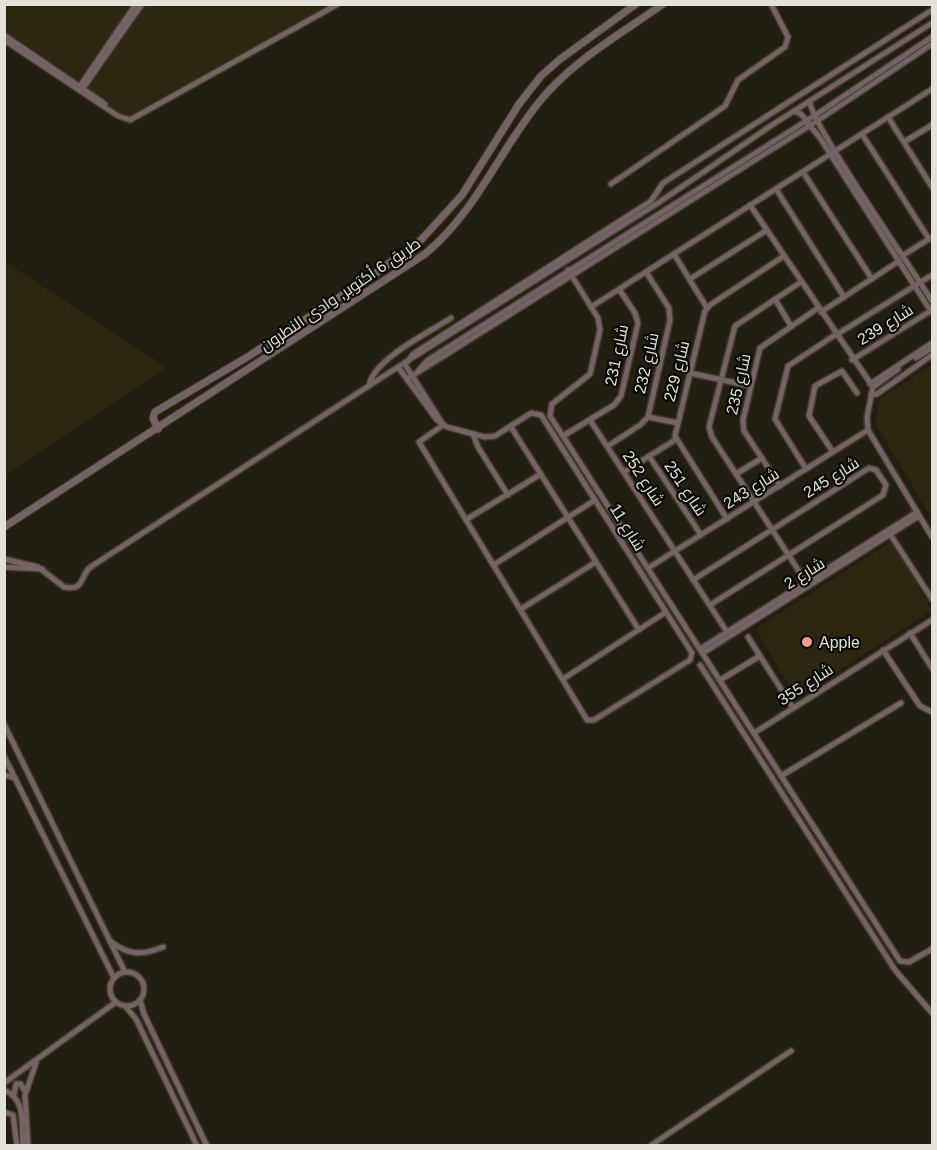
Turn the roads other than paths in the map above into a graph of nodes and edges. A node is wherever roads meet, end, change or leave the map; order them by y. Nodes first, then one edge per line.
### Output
1 (136, 4) edge
2 (142, 4) edge
3 (338, 4) edge
4 (636, 4) edge
5 (663, 4) edge
6 (771, 4) edge
7 (933, 10) edge
8 (128, 21) junction
9 (933, 23) edge
10 (4, 35) edge
11 (933, 37) edge
12 (4, 40) edge
13 (933, 44) edge
14 (80, 89) junction
15 (933, 89) edge
16 (810, 101) junction
17 (794, 111) junction
18 (888, 117) junction
19 (816, 118) junction
20 (808, 123) junction
21 (932, 127) edge
22 (862, 134) junction
23 (904, 142) junction
24 (832, 152) junction
25 (803, 172) junction
26 (670, 178) junction
27 (611, 184) dead end
28 (933, 187) edge
29 (776, 189) junction
30 (678, 190) junction
31 (655, 195) junction
32 (661, 201) junction
33 (750, 205) junction
34 (767, 230) junction
35 (931, 238) edge
36 (674, 254) junction
37 (784, 256) junction
38 (900, 258) junction
39 (569, 272) junction
40 (646, 272) junction
41 (933, 274) edge
42 (690, 279) junction
43 (872, 279) junction
44 (801, 282) junction
45 (918, 284) junction
46 (619, 289) junction
47 (844, 297) junction
48 (775, 299) junction
49 (933, 301) edge
50 (591, 307) junction
51 (707, 308) junction
52 (819, 310) junction
53 (932, 311) edge
54 (452, 318) dead end
55 (464, 324) junction
56 (791, 326) junction
57 (836, 335) junction
58 (933, 343) edge
59 (933, 348) edge
60 (933, 355) edge
61 (852, 360) junction
62 (403, 364) junction
63 (690, 373) junction
64 (409, 378) junction
65 (720, 380) junction
66 (369, 386) junction
67 (750, 386) junction
68 (871, 386) junction
69 (857, 393) dead end
70 (871, 395) junction
71 (648, 417) junction
72 (590, 420) junction
73 (678, 423) junction
74 (443, 425) junction
75 (511, 427) junction
76 (158, 429) junction
77 (868, 430) junction
78 (473, 434) junction
79 (563, 436) junction
80 (675, 440) junction
81 (608, 446) junction
82 (833, 452) junction
83 (649, 456) junction
84 (762, 458) junction
85 (806, 469) junction
86 (624, 472) junction
87 (541, 474) junction
88 (735, 474) junction
89 (780, 486) junction
90 (508, 495) junction
91 (595, 500) junction
92 (754, 502) junction
93 (918, 514) junction
94 (568, 518) junction
95 (467, 519) junction
96 (727, 519) junction
97 (4, 527) edge
98 (772, 530) junction
99 (890, 534) junction
100 (702, 535) junction
101 (933, 537) edge
102 (675, 552) junction
103 (788, 555) junction
104 (4, 559) edge
105 (596, 562) junction
106 (495, 564) junction
107 (4, 567) edge
108 (648, 568) junction
109 (42, 569) junction
110 (693, 580) junction
111 (814, 580) junction
112 (806, 582) junction
113 (933, 599) edge
114 (710, 605) junction
115 (520, 609) junction
116 (666, 612) junction
117 (933, 620) edge
118 (639, 630) junction
119 (727, 632) junction
120 (910, 633) junction
121 (748, 637) dead end
122 (883, 650) junction
123 (702, 651) junction
124 (760, 656) junction
125 (700, 665) dead end
126 (933, 668) edge
127 (563, 679) junction
128 (720, 680) junction
129 (901, 702) dead end
130 (793, 708) junction
131 (933, 712) edge
132 (4, 724) edge
133 (754, 733) junction
134 (4, 756) edge
135 (4, 775) edge
136 (781, 776) junction
137 (15, 778) junction
138 (107, 938) junction
139 (163, 947) dead end
140 (933, 949) edge
141 (900, 961) junction
142 (893, 967) junction
143 (125, 972) junction
144 (114, 978) junction
145 (140, 1000) junction
146 (116, 1002) junction
147 (125, 1006) junction
148 (933, 1013) edge
149 (791, 1051) dead end
150 (38, 1060) junction
151 (4, 1083) edge
152 (4, 1090) edge
153 (25, 1092) junction
154 (14, 1094) junction
155 (4, 1112) edge
156 (25, 1137) junction
157 (19, 1146) edge
158 (28, 1146) edge
159 (34, 1146) edge
160 (197, 1146) edge
161 (207, 1146) edge
162 (650, 1146) edge

1 - 8 street
2 - 8 street
3 - 14 street
4 - 76 street, طريق 6 أكتوبر, وادى النطرون
5 - 76 street, طريق 6 أكتوبر, وادى النطرون
6 - 27 street
7 - 26 street
8 - 14 street
9 - 16 street
10 - 14 street
11 - 19 street
12 - 14 street
13 - 19 street
15 - 18 street
16 - 17 street
16 - 19 street
17 - 20 street
17 - 30 street
18 - 22 street
18 - 23 street
19 - 20 street
19 - 24 street
20 - 24 street
20 - 39 street
21 - 23 street
22 - 24 street
22 - 35 street
23 - 28 street
24 - 25 street
24 - 38 street
25 - 29 street
25 - 43 street
26 - 30 street
26 - 31 street
29 - 33 street
29 - 47 street
30 - 32 street
31 - 32 street
31 - 55 street
32 - 55 street
33 - 34 street
33 - 36 street
34 - 37 street
34 - 42 street
35 - 38 street, شارع 235
36 - 40 street
36 - 42 street
37 - 44 street
37 - 51 street
38 - 43 street, شارع 235
38 - 45 street
39 - 50 street
39 - 64 street
40 - 46 street
40 - 71 street, شارع 232
41 - 45 street
42 - 51 street
43 - 47 street, شارع 235
44 - 48 street
44 - 52 street
45 - 49 street
45 - 53 street
45 - 57 street
46 - 50 street
46 - 72 street, شارع 231
47 - 52 street, شارع 235
48 - 56 street
48 - 65 street
50 - 79 street, شارع 11
51 - 63 street, شارع 229
52 - 56 street, شارع 235
52 - 57 street
53 - 61 street, شارع 239
54 - 66 street
55 - 62 street
56 - 67 street, شارع 235
57 - 61 street
57 - 85 street
58 - 68 street
59 - 68 street
60 - 70 street
61 - 68 street
62 - 64 street
62 - 66 street
63 - 65 street
63 - 73 street, شارع 229
64 - 74 street
65 - 67 street
65 - 88 street
66 - 109 street
67 - 84 street, شارع 235
68 - 70 street
69 - 82 street
70 - 77 street
71 - 73 street
71 - 81 street, شارع 232
72 - 79 street, شارع 231
72 - 81 street, شارع 252
73 - 80 street, شارع 229
74 - 78 street
74 - 95 street
75 - 78 street
75 - 87 street
75 - 91 street, شارع 11
76 - 97 street, طريق 6 أكتوبر, وادى النطرون
77 - 82 street, شارع 243
77 - 93 street
78 - 90 street
79 - 108 street, شارع 11
80 - 83 street
80 - 96 street
81 - 86 street, شارع 252
82 - 85 street, شارع 243
83 - 86 street
83 - 100 street, شارع 251
84 - 88 street
84 - 89 street, شارع 235
85 - 89 street, شارع 243
86 - 102 street, شارع 252
87 - 90 street
87 - 94 street
88 - 92 street
89 - 92 street, شارع 243
90 - 95 street
91 - 94 street
91 - 116 street, شارع 11
92 - 96 street, شارع 243
92 - 98 street
93 - 99 street, شارع 2
93 - 101 street
93 - 111 street, شارع 2
94 - 105 street
94 - 106 street
95 - 106 street
96 - 100 street, شارع 243
98 - 103 street
98 - 103 street, شارع 245
98 - 110 street, شارع 245
99 - 111 street, شارع 2
99 - 113 street
100 - 102 street, شارع 243
102 - 108 street, شارع 243
102 - 110 street, شارع 252
103 - 112 street
103 - 114 street, شارع 245
104 - 109 street
105 - 115 street
105 - 118 street
106 - 115 street
107 - 109 street
108 - 123 street, شارع 11
110 - 114 street, شارع 252
111 - 112 street, شارع 2
111 - 123 street, شارع 2
112 - 119 street, شارع 2
114 - 119 street, شارع 252
115 - 127 street
116 - 118 street
116 - 127 street, شارع 11
117 - 120 street, شارع 355
118 - 127 street
119 - 123 street, شارع 2
120 - 122 street, شارع 355
120 - 126 street
121 - 124 street
122 - 130 street, شارع 355
122 - 131 street
123 - 128 street, شارع 11
124 - 128 street
124 - 130 street
125 - 142 street
128 - 133 street, شارع 11
129 - 136 street
130 - 133 street, شارع 355
132 - 138 street
133 - 136 street, شارع 11
134 - 137 street
135 - 137 street
136 - 141 street, شارع 11
137 - 144 street
138 - 139 street
138 - 143 street
140 - 141 street
141 - 142 street
142 - 148 street
143 - 144 street
143 - 145 street
144 - 146 street
145 - 147 street
145 - 161 street
146 - 147 street
146 - 150 street
147 - 160 street
149 - 162 street
150 - 151 street
150 - 153 street
152 - 154 street
153 - 154 street
153 - 156 street
154 - 156 street
155 - 157 street
156 - 157 street
156 - 158 street
156 - 159 street

